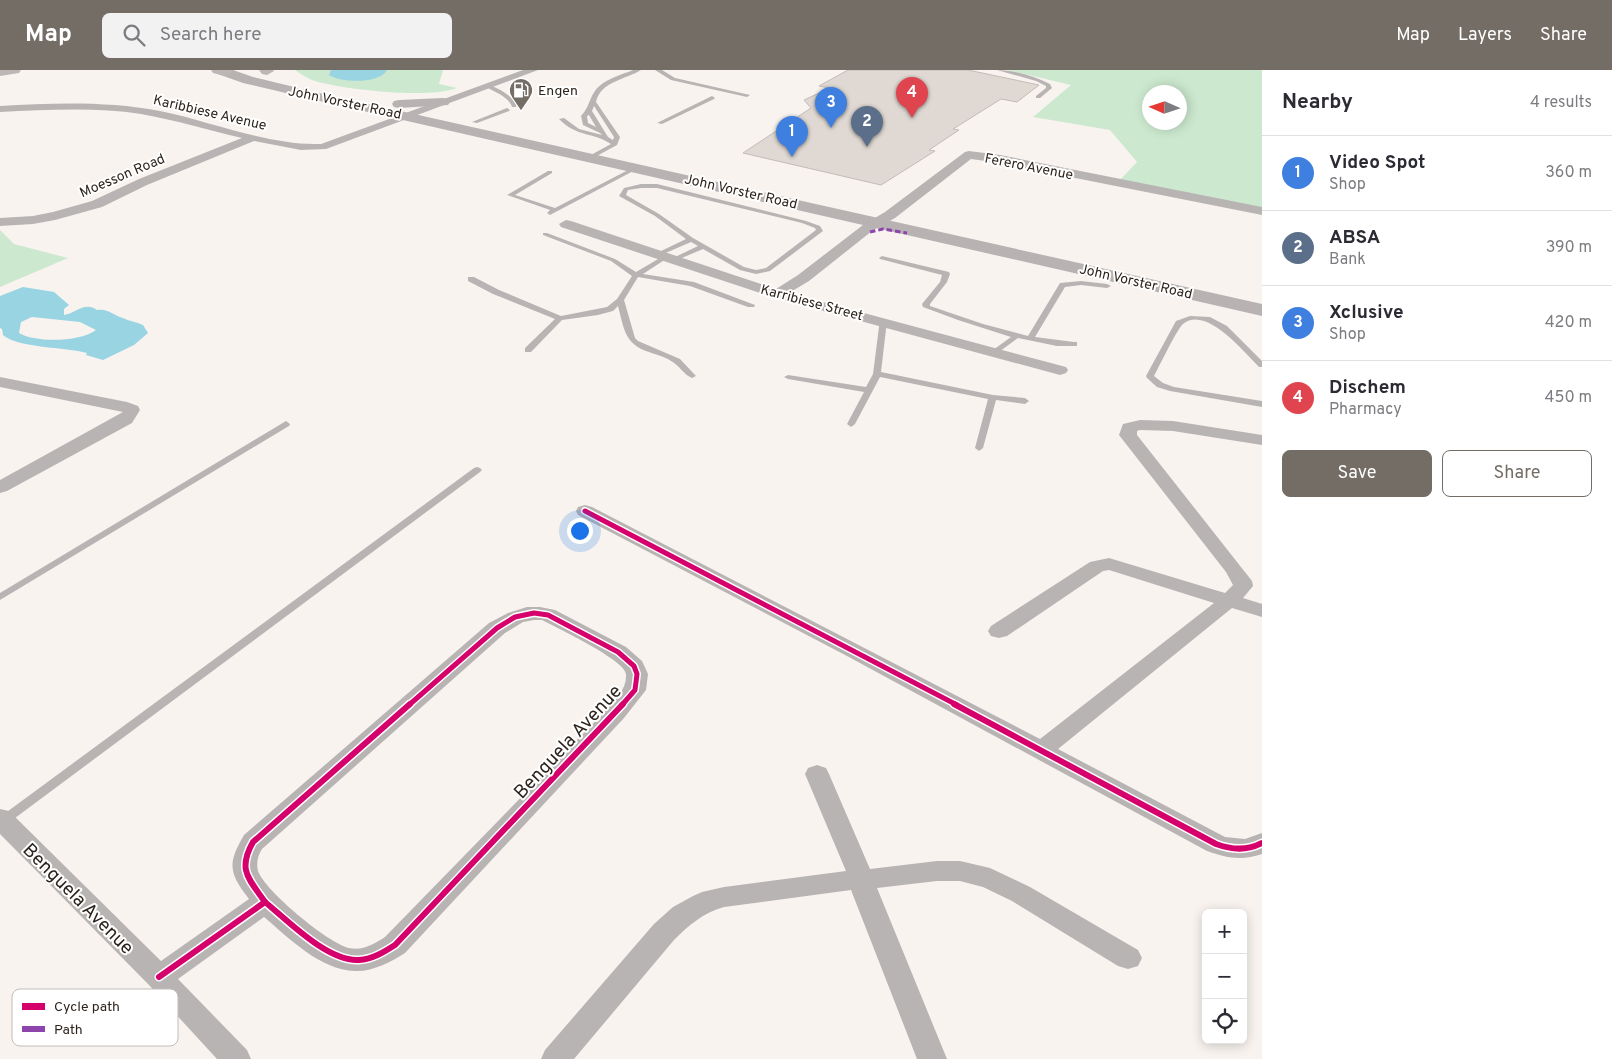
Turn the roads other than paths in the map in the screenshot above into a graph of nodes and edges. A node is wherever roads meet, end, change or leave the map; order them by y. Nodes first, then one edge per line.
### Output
1 (14, 70) edge
2 (266, 70) edge
3 (533, 70) edge
4 (638, 70) edge
5 (658, 70) edge
6 (1000, 70) edge
7 (221, 71) edge
8 (0, 72) edge
9 (488, 86) junction
10 (747, 95) dead end
11 (1038, 97) dead end
12 (712, 98) dead end
13 (444, 102) junction
14 (388, 103) junction
15 (595, 103) junction
16 (514, 106) dead end
17 (0, 109) edge
18 (423, 110) junction
19 (507, 110) dead end
20 (589, 110) junction
21 (406, 116) junction
22 (562, 119) dead end
23 (475, 122) junction
24 (660, 122) dead end
25 (585, 124) junction
26 (567, 125) junction
27 (600, 131) junction
28 (252, 138) junction
29 (604, 148) junction
30 (636, 168) junction
31 (550, 172) dead end
32 (1262, 211) edge
33 (883, 218) junction
34 (0, 222) edge
35 (566, 224) dead end
36 (545, 234) dead end
37 (691, 239) junction
38 (703, 246) junction
39 (667, 257) junction
40 (882, 258) dead end
41 (636, 275) junction
42 (471, 279) dead end
43 (1107, 286) dead end
44 (777, 294) junction
45 (1262, 297) edge
46 (620, 300) junction
47 (751, 306) dead end
48 (1262, 310) edge
49 (560, 318) junction
50 (882, 321) junction
51 (1018, 335) junction
52 (1031, 338) junction
53 (1074, 344) dead end
54 (528, 350) dead end
55 (996, 352) junction
56 (1262, 364) edge
57 (1060, 370) dead end
58 (876, 374) junction
59 (692, 376) dead end
60 (788, 377) dead end
61 (0, 382) edge
62 (868, 390) junction
63 (993, 397) junction
64 (1024, 400) dead end
65 (1262, 404) edge
66 (286, 424) dead end
67 (851, 424) dead end
68 (1262, 440) edge
69 (979, 448) dead end
70 (476, 470) dead end
71 (0, 487) edge
72 (586, 511) dead end
73 (0, 596) edge
74 (1230, 600) junction
75 (1262, 611) edge
76 (999, 631) dead end
77 (1042, 750) junction
78 (817, 774) dead end
79 (2, 820) edge
80 (1262, 843) edge
81 (861, 880) junction
82 (265, 902) junction
83 (1128, 958) dead end
84 (159, 977) junction
85 (170, 989) edge
86 (178, 997) edge
87 (236, 1059) edge
88 (556, 1059) edge
89 (932, 1059) edge

1 - 8 main road
2 - 14 main road, John Vorster Road
3 - 9 street, Karibbiese Avenue
4 - 15 lane
5 - 10 lane
6 - 11 lane
7 - 21 main road, John Vorster Road
9 - 13 street, Karibbiese Avenue
9 - 16 lane
12 - 24 lane
13 - 14 main road
13 - 18 street, Karibbiese Avenue
14 - 18 main road, John Vorster Road
15 - 20 lane
15 - 29 lane
17 - 28 street, Karibbiese Avenue
18 - 21 street, Karibbiese Avenue
18 - 23 main road, John Vorster Road
19 - 23 lane
20 - 25 lane
20 - 27 lane
21 - 28 street, Karibbiese Avenue
21 - 29 main road, John Vorster Road
22 - 26 lane
23 - 29 main road, John Vorster Road
25 - 26 lane
25 - 27 lane
26 - 29 lane
27 - 29 lane
28 - 34 street, Moesson Road
29 - 30 main road, John Vorster Road
29 - 33 main road, John Vorster Road
30 - 31 lane
30 - 33 main road, John Vorster Road
32 - 33 street, Ferero Avenue
33 - 44 street, Ferero Avenue
33 - 45 main road, John Vorster Road
33 - 48 main road, John Vorster Road
35 - 39 street, Karribiese Street
36 - 41 lane
37 - 38 lane
37 - 38 lane
37 - 39 lane
38 - 39 lane
39 - 41 lane
39 - 44 street, Karribiese Street
40 - 51 lane
41 - 46 lane
41 - 47 lane
42 - 49 lane
43 - 52 lane
44 - 50 street, Karribiese Street
46 - 49 lane
46 - 59 lane
49 - 54 lane
50 - 55 street, Karribiese Street
50 - 58 lane
51 - 52 lane
51 - 55 lane
52 - 53 lane
55 - 57 street, Karribiese Street
56 - 65 lane
58 - 62 lane
58 - 63 lane
60 - 62 lane
61 - 71 street
62 - 67 lane
63 - 64 lane
63 - 69 lane
66 - 73 lane
68 - 74 street
70 - 79 lane
72 - 77 street
74 - 75 street
74 - 76 street
74 - 77 street
77 - 80 street
78 - 81 street
79 - 84 street, Benguela Avenue
81 - 83 street
81 - 88 street
81 - 89 street
82 - 82 street, Benguela Avenue
82 - 84 street
84 - 85 street, Benguela Avenue
86 - 87 street, Benguela Avenue

